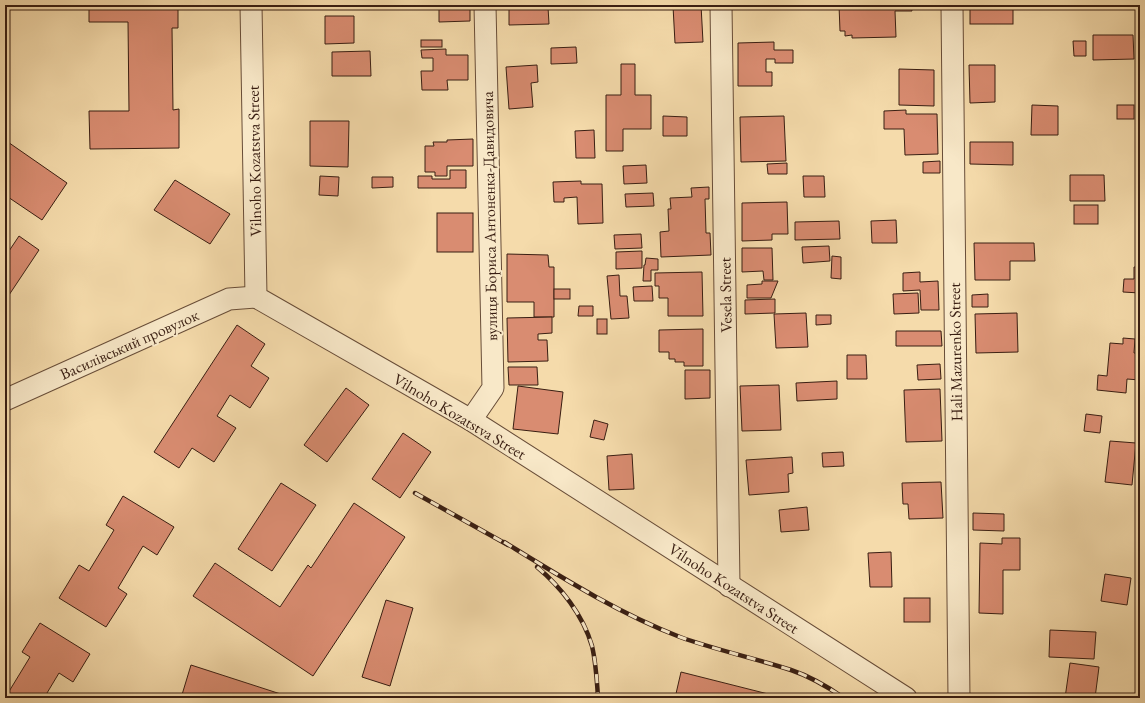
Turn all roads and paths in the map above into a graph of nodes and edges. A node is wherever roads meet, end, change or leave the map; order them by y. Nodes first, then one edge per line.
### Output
1 (251, 5) edge
2 (485, 5) edge
3 (721, 5) edge
4 (952, 5) edge
5 (256, 297) junction
6 (5, 400) edge
7 (471, 420) junction
8 (730, 586) junction
9 (906, 698) edge
10 (959, 698) edge

1 - 5 street, Vilnoho Kozatstva Street
2 - 7 street, вулиця Бориса Антоненка-Давидовича
3 - 8 street, Vesela Street
4 - 10 street, Hali Mazurenko Street
5 - 6 street, Василівський провулок
5 - 7 street, Vilnoho Kozatstva Street
7 - 8 street, Vilnoho Kozatstva Street
8 - 9 street, Vilnoho Kozatstva Street

